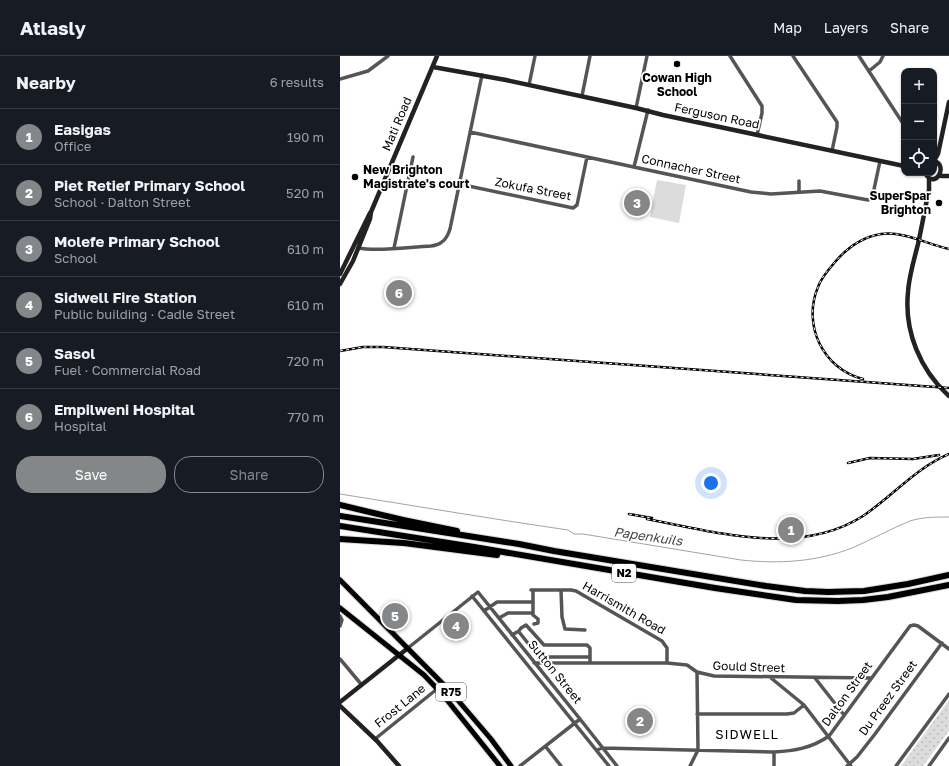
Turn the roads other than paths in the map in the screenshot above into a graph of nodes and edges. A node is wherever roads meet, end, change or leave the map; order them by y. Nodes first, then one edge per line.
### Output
1 (388, 56) edge
2 (437, 56) edge
3 (535, 56) edge
4 (590, 56) edge
5 (647, 56) edge
6 (730, 56) edge
7 (793, 56) edge
8 (859, 56) edge
9 (883, 56) edge
10 (432, 67) junction
11 (869, 71) junction
12 (482, 75) junction
13 (340, 79) edge
14 (529, 85) junction
15 (582, 96) junction
16 (949, 102) edge
17 (636, 108) junction
18 (648, 110) junction
19 (947, 118) edge
20 (901, 120) edge
21 (470, 132) junction
22 (757, 135) junction
23 (832, 151) junction
24 (938, 154) joint
25 (413, 157) dead end
26 (587, 157) junction
27 (880, 161) junction
28 (937, 162) edge
29 (940, 163) junction
30 (901, 165) edge
31 (634, 167) junction
32 (943, 170) junction
33 (949, 175) edge
34 (940, 177) junction
35 (929, 178) joint
36 (799, 181) dead end
37 (459, 184) junction
38 (930, 190) junction
39 (799, 192) junction
40 (356, 247) junction
41 (394, 248) junction
42 (340, 274) edge
43 (340, 284) edge
44 (949, 396) edge
45 (340, 505) edge
46 (340, 516) edge
47 (340, 526) edge
48 (340, 538) edge
49 (519, 544) junction
50 (551, 560) junction
51 (949, 574) edge
52 (340, 580) edge
53 (949, 585) edge
54 (561, 590) junction
55 (472, 596) junction
56 (533, 602) junction
57 (489, 606) junction
58 (340, 608) edge
59 (484, 610) junction
60 (532, 613) junction
61 (340, 616) edge
62 (499, 618) junction
63 (534, 624) dead end
64 (340, 626) edge
65 (584, 630) dead end
66 (518, 632) junction
67 (512, 635) junction
68 (942, 643) junction
69 (408, 648) junction
70 (949, 649) edge
71 (526, 653) junction
72 (399, 655) junction
73 (521, 657) junction
74 (589, 657) junction
75 (340, 659) edge
76 (534, 662) junction
77 (590, 662) junction
78 (667, 662) junction
79 (697, 672) junction
80 (545, 676) junction
81 (771, 678) junction
82 (815, 678) junction
83 (871, 678) junction
84 (540, 680) junction
85 (362, 684) junction
86 (437, 689) junction
87 (949, 694) edge
88 (340, 702) edge
89 (804, 705) junction
90 (340, 706) edge
91 (697, 714) junction
92 (844, 715) junction
93 (580, 719) junction
94 (575, 723) junction
95 (829, 736) junction
96 (949, 738) edge
97 (375, 739) junction
98 (546, 747) junction
99 (602, 748) junction
100 (609, 748) junction
101 (597, 750) junction
102 (698, 750) junction
103 (605, 751) junction
104 (774, 752) junction
105 (600, 755) junction
106 (849, 765) edge
107 (399, 766) edge
108 (500, 766) edge
109 (511, 766) edge
110 (520, 766) edge
111 (561, 766) edge
112 (609, 766) edge
113 (617, 766) edge
114 (690, 766) edge
115 (774, 766) edge
116 (896, 766) edge
117 (929, 766) edge

1 - 13 street
2 - 10 street, Mati Road
3 - 14 street
4 - 15 street
5 - 17 street
6 - 22 street
7 - 23 street
8 - 11 street
9 - 11 street
10 - 12 street, Ferguson Road
10 - 40 street, Mati Road
11 - 20 street
12 - 14 street, Ferguson Road
12 - 21 street
14 - 15 street, Ferguson Road
15 - 17 street, Ferguson Road
16 - 19 street
17 - 18 street, Ferguson Road
18 - 22 street, Ferguson Road
18 - 31 street
19 - 24 street
21 - 26 street, Connacher Street
21 - 37 street
22 - 23 street, Ferguson Road
23 - 27 street, Ferguson Road
24 - 29 street
25 - 41 street
26 - 31 street, Connacher Street
26 - 37 street, Zokufa Street
27 - 30 street, Ferguson Road
27 - 39 street, Connacher Street
28 - 29 street
29 - 32 street
31 - 39 street, Connacher Street
32 - 33 street
32 - 34 street
33 - 34 street
34 - 35 street
34 - 38 street
35 - 38 street
36 - 39 street
37 - 41 street
38 - 44 street
40 - 41 street
40 - 42 street, Mati Road
40 - 43 street, Mati Road
45 - 49 highway
46 - 49 highway, N2
47 - 50 highway, N2
48 - 50 highway
49 - 51 highway, N2
50 - 53 highway, N2
52 - 69 main road, R75
54 - 56 street, Harrismith Road
54 - 65 street
54 - 78 street, Harrismith Road
55 - 57 street, Sutton Street
55 - 59 street, Sutton Street
55 - 69 street
56 - 57 street
56 - 60 street
57 - 59 street
57 - 62 street, Sutton Street
58 - 72 main road, R75
59 - 73 street, Sutton Street
60 - 62 street
60 - 63 street
61 - 64 street
62 - 67 street, Sutton Street
66 - 67 street
66 - 74 street
66 - 74 street
67 - 71 street, Sutton Street
68 - 70 street
68 - 83 street, Dalton Street
68 - 106 street, Du Preez Street
69 - 72 street
69 - 109 main road, R75
71 - 73 street
71 - 76 street, Sutton Street
72 - 85 street
72 - 86 main road, R75
73 - 84 street, Sutton Street
74 - 77 street
75 - 85 street
76 - 77 street, Gould Street
76 - 80 street, Sutton Street
77 - 78 street, Gould Street
78 - 79 street, Gould Street
79 - 81 street, Gould Street
79 - 91 street
80 - 84 street
80 - 93 street, Sutton Street
81 - 82 street, Gould Street
81 - 89 street
82 - 83 street, Gould Street
82 - 92 street
83 - 92 street, Dalton Street
84 - 94 street, Sutton Street
85 - 88 street
86 - 97 street, Frost Lane
86 - 108 main road, R75
87 - 116 street
89 - 91 street
89 - 95 street
90 - 97 street
91 - 102 street
92 - 95 street, Dalton Street
93 - 94 street
93 - 99 street, Sutton Street
94 - 98 street
94 - 101 street, Sutton Street
95 - 104 street, Dalton Street
95 - 106 street
96 - 117 street
97 - 107 street
98 - 110 street
98 - 111 street
99 - 100 street, Dalton Street
99 - 101 street, Dalton Street
99 - 103 street, Sutton Street
100 - 102 street, Dalton Street
100 - 103 street
101 - 105 street, Sutton Street
102 - 104 street, Dalton Street
102 - 114 street
103 - 105 street
103 - 113 street, Sutton Street
104 - 115 street
105 - 112 street, Sutton Street

